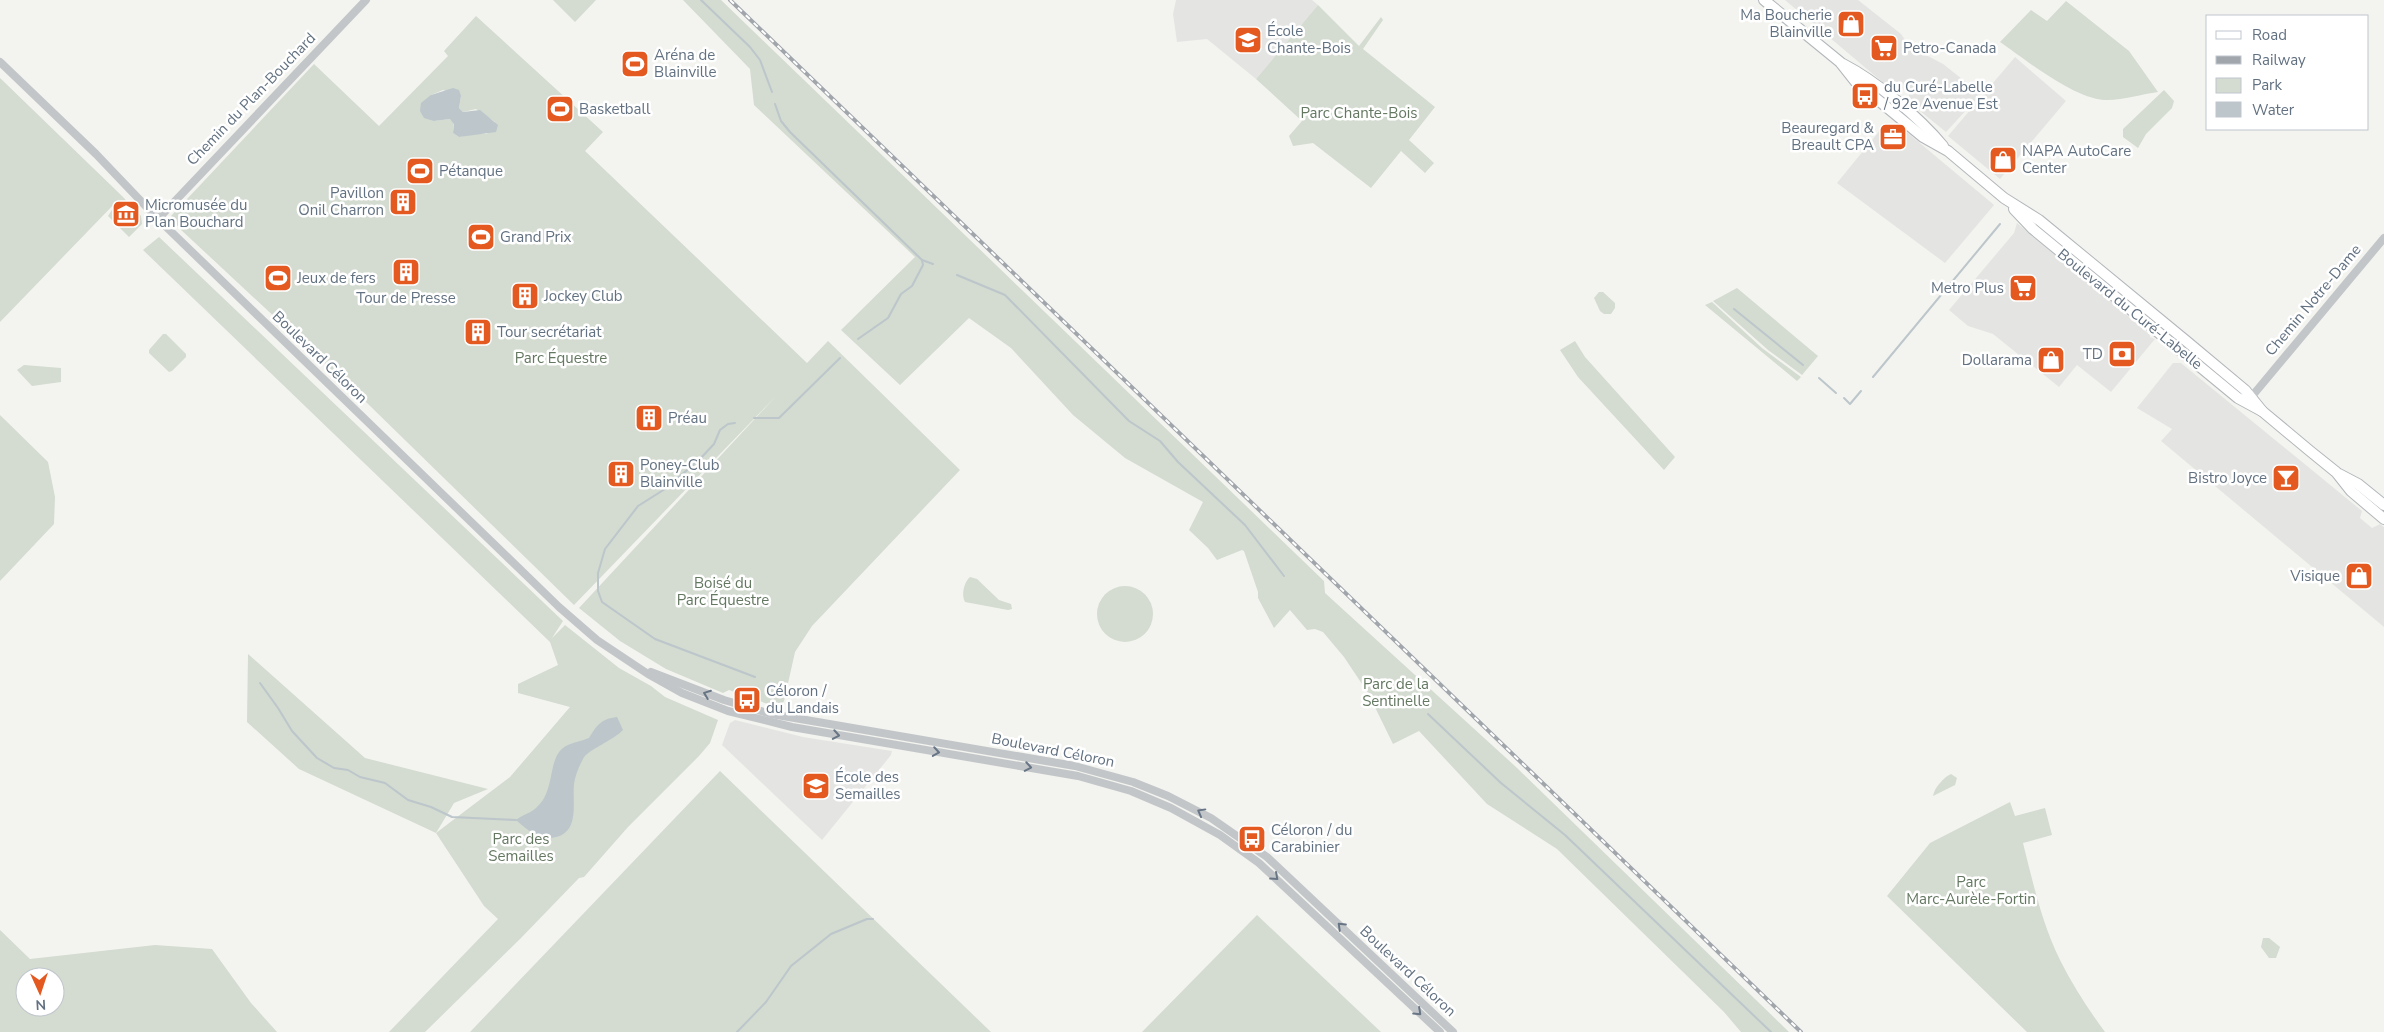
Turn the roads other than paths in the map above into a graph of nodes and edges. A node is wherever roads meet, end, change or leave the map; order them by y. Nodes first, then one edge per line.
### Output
1 (366, 0) edge
2 (1764, 0) edge
3 (0, 62) edge
4 (158, 219) junction
5 (2384, 238) edge
6 (2248, 397) junction
7 (2336, 472) junction
8 (2384, 505) edge
9 (2384, 519) edge
10 (630, 662) junction
11 (1402, 984) junction
12 (1396, 991) junction
13 (1440, 1032) edge
14 (1453, 1032) edge

1 - 4 street, Chemin du Plan-Bouchard
2 - 6 main road, Boulevard du Curé-Labelle
3 - 4 street, Boulevard Céloron
4 - 10 street, Boulevard Céloron
5 - 6 street, Chemin Notre-Dame
6 - 7 main road, Boulevard du Curé-Labelle
7 - 8 main road, Boulevard du Curé-Labelle
7 - 9 main road, Boulevard du Curé-Labelle
11 -> 10 street, Boulevard Céloron
10 -> 12 street, Boulevard Céloron
11 - 12 street
11 - 14 street, Boulevard Céloron
12 -> 13 street, Boulevard Céloron

